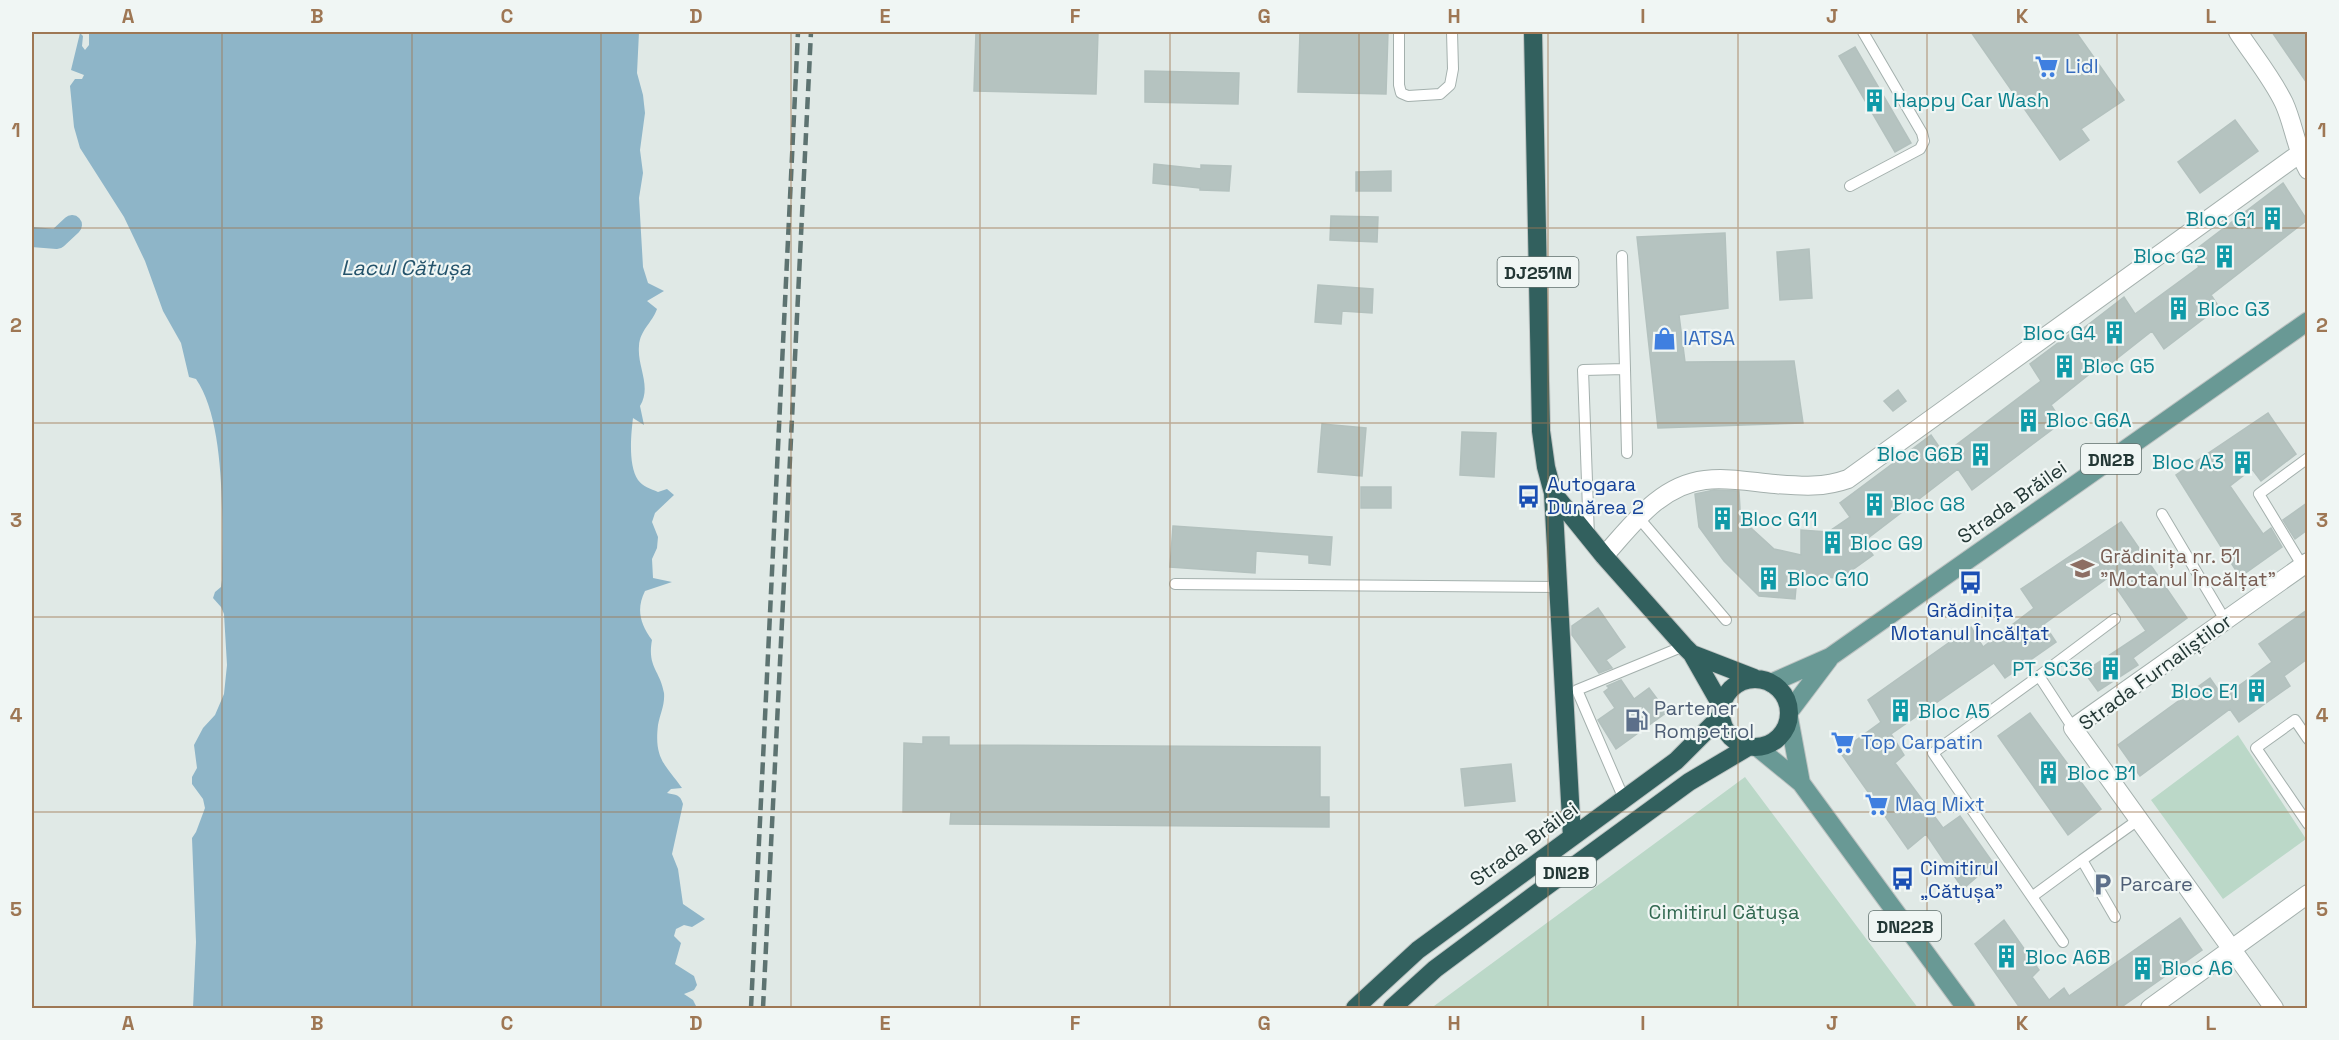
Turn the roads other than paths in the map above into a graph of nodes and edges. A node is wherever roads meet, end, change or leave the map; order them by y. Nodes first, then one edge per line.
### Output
1 (1399, 32) edge
2 (1452, 32) edge
3 (1547, 32) edge
4 (1863, 32) edge
5 (2238, 32) edge
6 (1533, 40) edge
7 (2302, 147) edge
8 (1850, 186) dead end
9 (1622, 256) dead end
10 (2307, 321) edge
11 (1625, 369) junction
12 (1628, 453) dead end
13 (2307, 458) edge
14 (1553, 492) junction
15 (2162, 514) dead end
16 (1638, 517) junction
17 (1589, 537) junction
18 (1604, 556) junction
19 (2305, 563) edge
20 (1175, 584) dead end
21 (1558, 587) junction
22 (2115, 619) dead end
23 (1726, 620) dead end
24 (2225, 620) junction
25 (1688, 650) junction
26 (1830, 657) junction
27 (2038, 676) junction
28 (1763, 680) junction
29 (1570, 689) junction
30 (1720, 711) junction
31 (1789, 715) junction
32 (2073, 728) junction
33 (2307, 739) edge
34 (1753, 747) junction
35 (1801, 783) junction
36 (1624, 799) junction
37 (2138, 820) junction
38 (2307, 824) edge
39 (1572, 837) junction
40 (2082, 860) junction
41 (2307, 894) edge
42 (2033, 896) junction
43 (2115, 917) dead end
44 (2063, 942) dead end
45 (2232, 949) junction
46 (1355, 1008) edge
47 (1392, 1008) edge
48 (1966, 1008) edge
49 (2150, 1008) edge
50 (2274, 1008) edge

1 - 2 lane
3 - 6 highway, DJ251M
4 - 8 lane
5 - 7 street
6 - 14 highway, DJ251M
7 - 16 street
9 - 11 lane
10 - 26 main road, Strada Brăilei / DN2B
11 - 12 lane
11 - 17 lane
13 - 19 lane
14 - 17 highway, DJ251M
14 - 21 highway, DJ251M
15 - 24 lane
16 - 18 street
16 - 23 lane
17 - 18 highway, DJ251M
18 - 25 highway, DJ251M
19 - 24 street, Strada Furnaliștilor
20 - 21 lane
21 - 29 highway, DJ251M
22 - 27 lane
24 - 32 street, Strada Furnaliștilor
25 - 28 highway, DJ251M
25 - 29 lane
25 - 30 highway, DJ251M
26 - 28 main road, Strada Brăilei / DN2B
26 - 31 main road, Strada Brăilei / DN2B
27 - 32 lane
27 - 42 lane
28 - 30 highway, Strada Brăilei / DN2B
28 - 31 highway
29 - 36 lane
29 - 39 highway, DJ251M
30 - 34 highway
30 - 36 highway, Strada Brăilei / DN2B
31 - 34 highway, Strada Brăilei / DN2B
31 - 35 main road, DN22B
32 - 37 street, Strada Furnaliștilor
33 - 38 lane
34 - 35 main road, DN22B
34 - 47 highway, Strada Brăilei / DN2B
35 - 48 main road, DN22B
36 - 39 highway, Strada Brăilei / DN2B
37 - 40 lane
37 - 45 street, Strada Furnaliștilor
39 - 46 highway, Strada Brăilei / DN2B
40 - 42 lane
40 - 43 lane
41 - 45 street
42 - 44 lane
45 - 49 street
45 - 50 street, Strada Furnaliștilor

